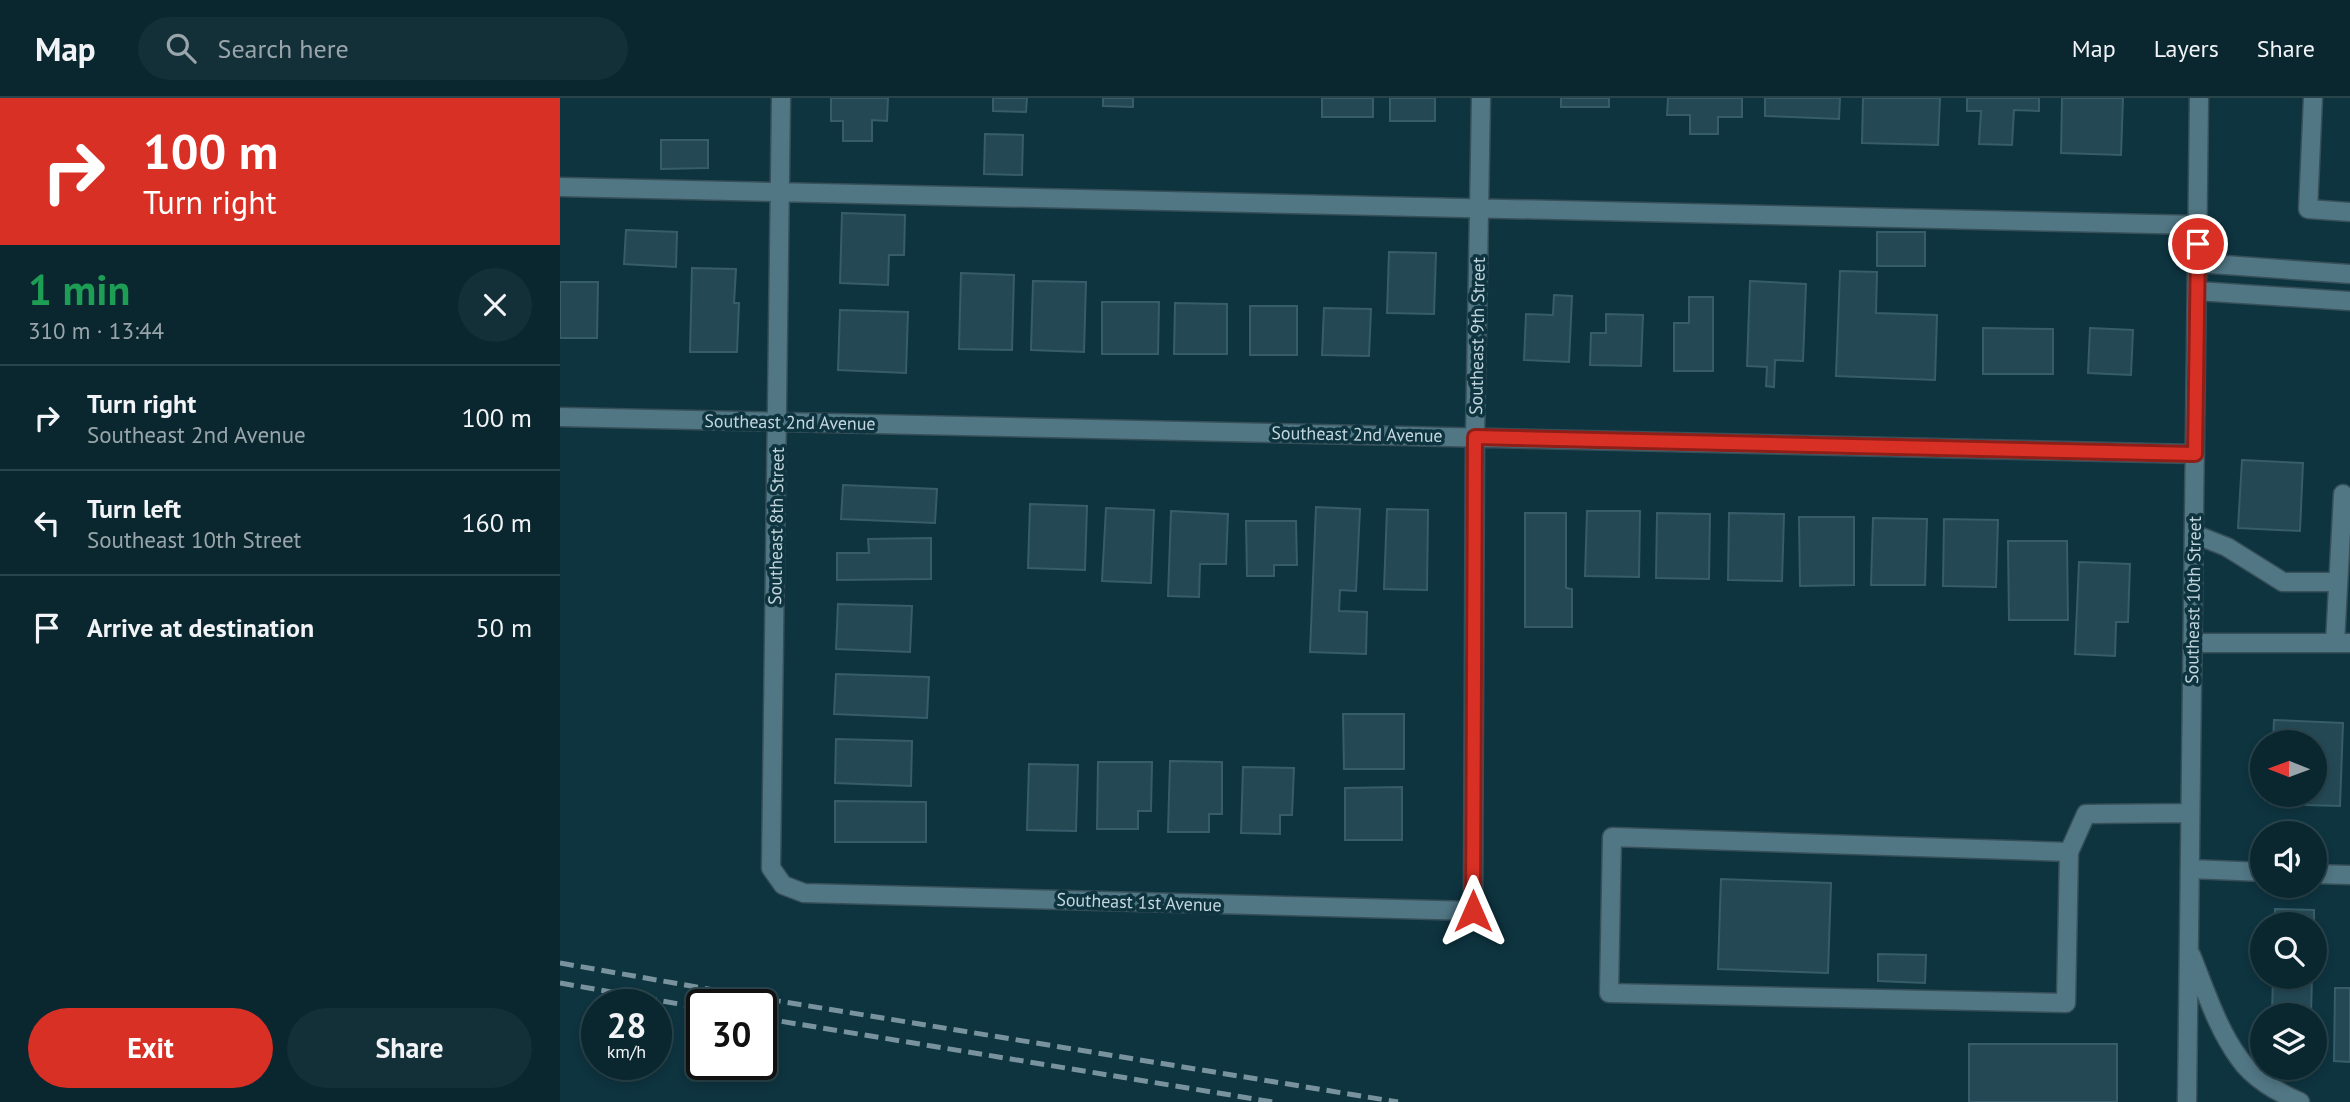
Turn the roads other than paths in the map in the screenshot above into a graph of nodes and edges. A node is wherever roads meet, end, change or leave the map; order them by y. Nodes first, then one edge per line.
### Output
1 (781, 98) edge
2 (1481, 98) edge
3 (2199, 98) edge
4 (2313, 98) edge
5 (560, 187) edge
6 (780, 192) junction
7 (1479, 209) junction
8 (2350, 212) edge
9 (2198, 225) junction
10 (2197, 264) junction
11 (2350, 274) edge
12 (2197, 291) junction
13 (2350, 301) edge
14 (560, 417) edge
15 (778, 422) junction
16 (1475, 437) junction
17 (2195, 454) junction
18 (2343, 494) dead end
19 (2194, 534) junction
20 (2338, 582) junction
21 (2193, 642) junction
22 (2342, 643) edge
23 (2190, 813) junction
24 (2068, 852) junction
25 (2190, 869) junction
26 (2250, 871) edge
27 (2327, 874) edge
28 (2350, 875) edge
29 (804, 893) joint
30 (1473, 911) joint
31 (2188, 948) junction
32 (2187, 1102) edge
33 (2300, 1102) edge

1 - 6 street, Southeast 8th Street
2 - 7 street, Southeast 9th Street
3 - 9 street, Southeast 10th Street
4 - 8 street
5 - 6 street
6 - 7 street
6 - 15 street, Southeast 8th Street
7 - 9 street
7 - 16 street, Southeast 9th Street
9 - 10 street, Southeast 10th Street
10 - 11 street
10 - 12 street, Southeast 10th Street
12 - 13 street
12 - 17 street, Southeast 10th Street
14 - 15 street, Southeast 2nd Avenue
15 - 16 street, Southeast 2nd Avenue
15 - 29 street, Southeast 8th Street
16 - 17 street, Southeast 2nd Avenue
16 - 30 street, Southeast 9th Street
17 - 19 street, Southeast 10th Street
18 - 20 street
19 - 20 street
19 - 21 street, Southeast 10th Street
20 - 22 street
21 - 22 street
21 - 23 street, Southeast 10th Street
23 - 24 street
23 - 25 street, Southeast 10th Street
24 - 24 street
25 - 26 street
25 - 31 street, Southeast 10th Street
27 - 28 street
29 - 30 street, Southeast 1st Avenue
31 - 32 street, Southeast 10th Street
31 - 33 street

